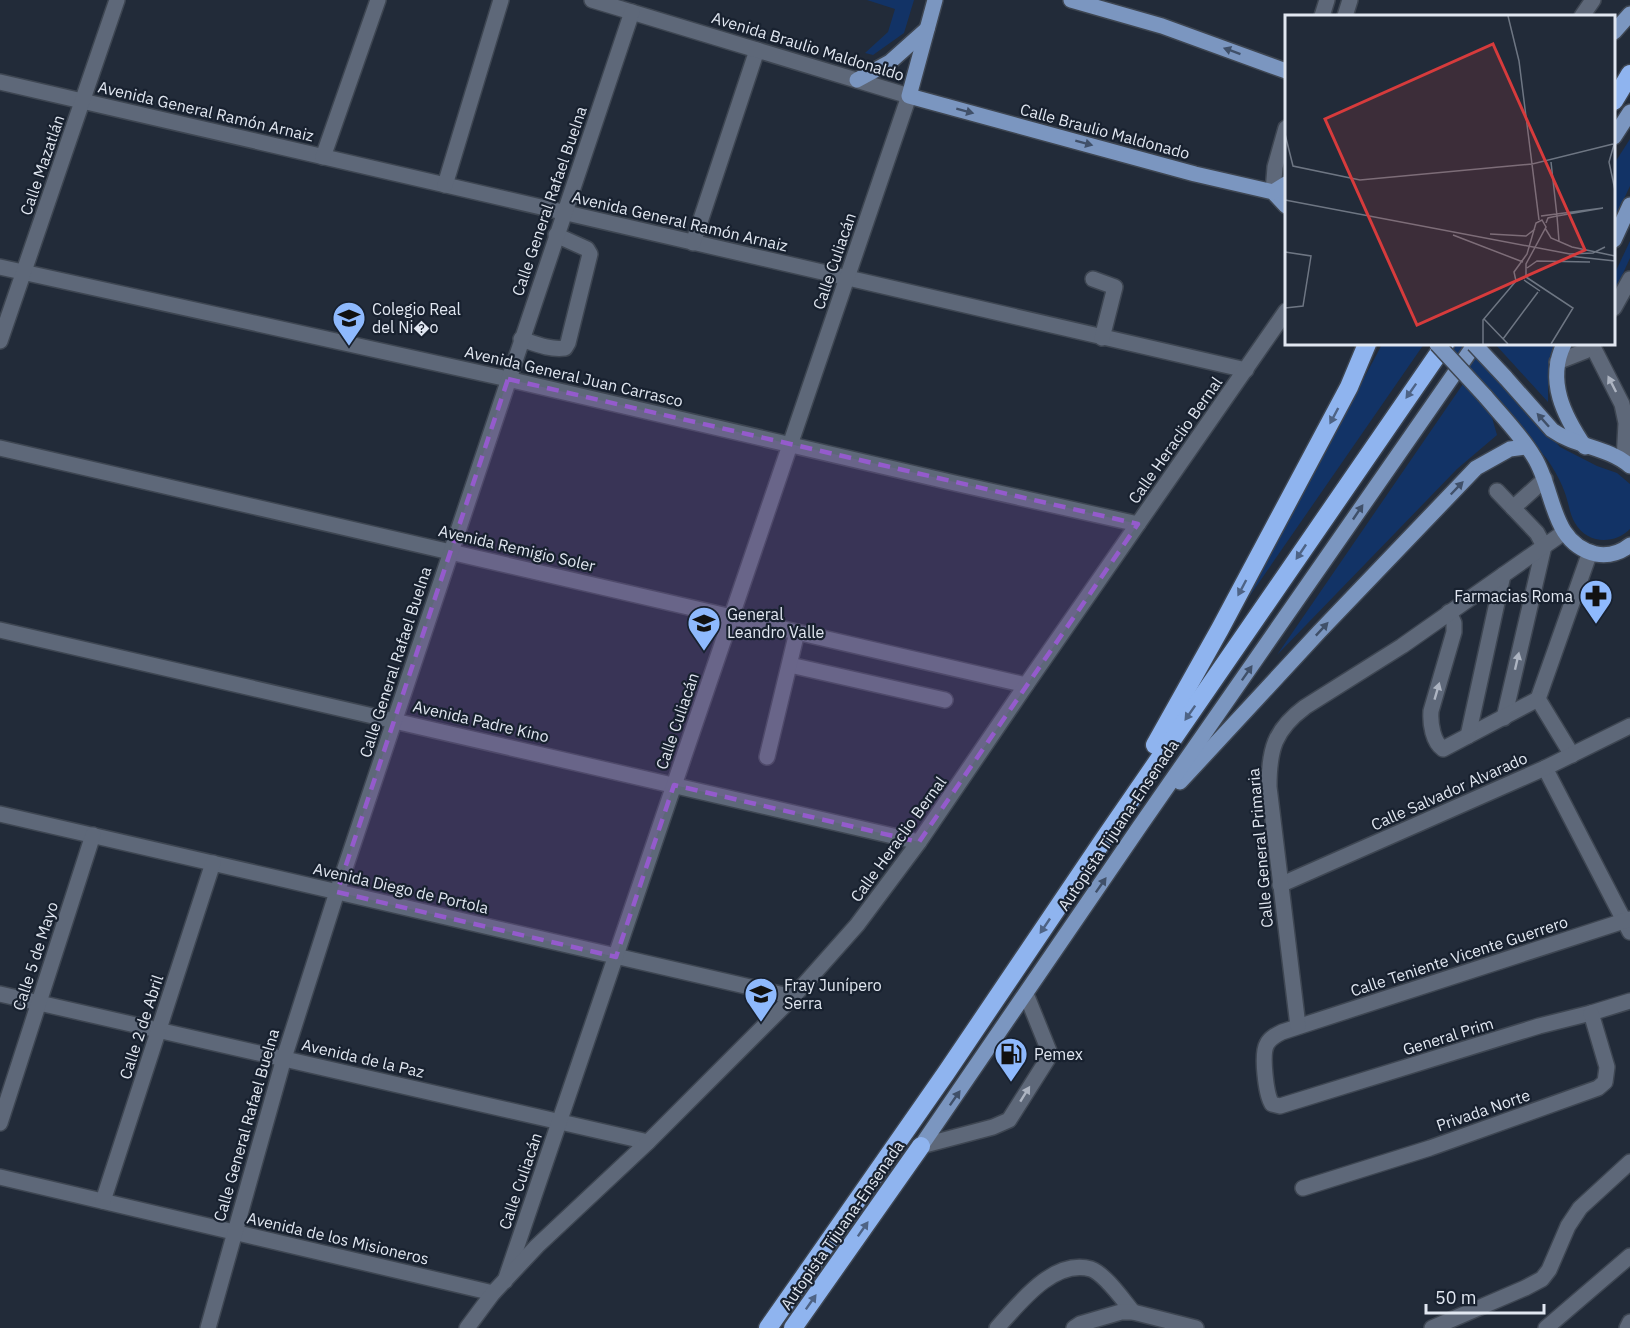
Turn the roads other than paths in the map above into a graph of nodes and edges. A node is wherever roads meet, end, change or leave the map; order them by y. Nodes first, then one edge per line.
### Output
1 (117, 0) edge
2 (378, 0) edge
3 (501, 0) edge
4 (592, 0) edge
5 (935, 0) edge
6 (1071, 0) edge
7 (1326, 0) edge
8 (1350, 0) edge
9 (1593, 0) edge
10 (1118, 6) edge
11 (632, 12) junction
12 (1630, 14) edge
13 (1322, 15) edge
14 (1345, 15) edge
15 (1583, 15) edge
16 (927, 29) junction
17 (1615, 32) edge
18 (757, 50) junction
19 (1285, 70) edge
20 (1630, 75) edge
21 (857, 80) junction
22 (0, 82) edge
23 (909, 96) junction
24 (1615, 99) edge
25 (83, 101) junction
26 (1630, 112) edge
27 (1285, 134) edge
28 (1615, 135) edge
29 (323, 157) junction
30 (445, 185) junction
31 (1280, 188) edge
32 (1630, 205) edge
33 (564, 213) junction
34 (556, 235) junction
35 (1615, 238) edge
36 (693, 243) junction
37 (0, 267) edge
38 (25, 273) junction
39 (846, 278) junction
40 (1093, 279) dead end
41 (1630, 279) edge
42 (1615, 306) edge
43 (1285, 314) edge
44 (1102, 338) junction
45 (521, 339) junction
46 (0, 341) edge
47 (1367, 345) edge
48 (1438, 345) edge
49 (1444, 345) edge
50 (1473, 345) edge
51 (1475, 345) edge
52 (1564, 345) edge
53 (1591, 345) edge
54 (1592, 345) edge
55 (1557, 362) junction
56 (1246, 370) junction
57 (508, 379) junction
58 (790, 444) junction
59 (1527, 447) junction
60 (1586, 447) junction
61 (0, 448) edge
62 (1627, 463) edge
63 (1545, 479) junction
64 (1497, 490) dead end
65 (1513, 508) junction
66 (1138, 524) junction
67 (1563, 533) junction
68 (1544, 546) junction
69 (1629, 548) edge
70 (451, 551) junction
71 (1590, 552) junction
72 (1503, 575) junction
73 (1449, 612) junction
74 (732, 616) junction
75 (0, 630) edge
76 (797, 632) junction
77 (790, 665) junction
78 (1026, 685) junction
79 (1538, 699) junction
80 (945, 700) dead end
81 (1504, 718) junction
82 (395, 720) junction
83 (1630, 726) edge
84 (1468, 736) junction
85 (1572, 755) junction
86 (767, 757) dead end
87 (1545, 768) junction
88 (674, 785) junction
89 (0, 814) edge
90 (1140, 826) junction
91 (93, 835) junction
92 (1104, 839) junction
93 (919, 842) junction
94 (213, 863) junction
95 (1280, 885) junction
96 (337, 892) junction
97 (1628, 924) edge
98 (616, 957) junction
99 (0, 994) edge
100 (1026, 994) junction
101 (794, 997) junction
102 (1630, 1001) edge
103 (38, 1002) junction
104 (1591, 1013) junction
105 (1299, 1026) junction
106 (159, 1030) junction
107 (284, 1058) junction
108 (560, 1121) junction
109 (0, 1123) edge
110 (648, 1142) junction
111 (921, 1146) junction
112 (1630, 1162) edge
113 (0, 1177) edge
114 (1304, 1188) dead end
115 (103, 1202) junction
116 (234, 1232) junction
117 (1630, 1256) edge
118 (505, 1281) junction
119 (493, 1293) junction
120 (1133, 1312) junction
121 (1630, 1322) edge
122 (208, 1328) edge
123 (467, 1328) edge
124 (768, 1328) edge
125 (793, 1328) edge
126 (997, 1328) edge
127 (1074, 1328) edge
128 (1196, 1328) edge
129 (1432, 1328) edge
130 (1546, 1328) edge
131 (1628, 1328) edge

1 - 25 street, Calle Mazatlán
2 - 29 street
3 - 30 street
4 - 11 street, Avenida Braulio Maldonaldo
5 - 16 main road, Calle Culiacán
6 - 10 main road
7 - 13 street
8 - 14 street
9 - 15 street
19 -> 10 main road
11 - 18 street, Avenida Braulio Maldonaldo
11 - 33 street, Calle General Rafael Buelna
12 - 17 main road
16 - 21 main road
16 - 23 main road, Calle Culiacán
18 - 21 street, Avenida Braulio Maldonaldo
18 - 36 street
20 - 24 highway
21 - 23 street, Avenida Braulio Maldonaldo
22 - 25 street, Avenida General Ramón Arnaiz
23 -> 31 main road, Calle Braulio Maldonado
23 - 39 street, Calle Culiacán
25 - 29 street, Avenida General Ramón Arnaiz
25 - 38 street, Calle Mazatlán
26 - 28 main road
27 - 31 street
29 - 30 street, Avenida General Ramón Arnaiz
30 - 33 street, Avenida General Ramón Arnaiz
32 - 35 main road
33 - 34 street, Calle General Rafael Buelna
33 - 36 street, Avenida General Ramón Arnaiz
34 - 45 street, Calle General Rafael Buelna
34 - 45 street
36 - 39 street, Avenida General Ramón Arnaiz
37 - 38 street, Avenida General Juan Carrasco
38 - 46 street, Calle Mazatlán
38 - 57 street, Avenida General Juan Carrasco
39 - 44 street, Avenida General Ramón Arnaiz
39 - 58 street, Calle Culiacán
40 - 44 street
41 - 42 street
43 - 56 street, Calle Heraclio Bernal
44 - 56 street, Avenida General Ramón Arnaiz
45 - 57 street, Calle General Rafael Buelna
47 -> 92 highway
48 - 59 main road, bridge
49 -> 92 highway, Autopista Tijuana-Ensenada
90 -> 50 main road, Autopista Tijuana-Ensenada
60 -> 51 main road, bridge
52 - 55 main road
53 - 55 street
62 -> 54 street
55 - 60 main road
56 - 66 street, Calle Heraclio Bernal
57 - 58 street, Avenida General Juan Carrasco
57 - 70 street, Calle General Rafael Buelna
58 - 66 street, Avenida General Juan Carrasco
58 - 74 street, Calle Culiacán
59 - 63 main road
90 -> 59 main road
60 - 62 main road
61 - 70 street, Avenida Remigio Soler
63 - 65 street
63 - 67 main road
64 - 65 street
65 - 68 street
66 - 78 street, Calle Heraclio Bernal
67 - 68 street, Calle General Primaria
67 - 71 main road
68 - 72 street, Calle General Primaria
81 -> 68 street
69 - 71 main road
70 - 74 street, Avenida Remigio Soler
70 - 82 street, Calle General Rafael Buelna
71 - 79 street
72 - 73 street, Calle General Primaria
72 - 84 street
84 -> 73 street
73 - 95 street, Calle General Primaria
74 - 76 street, Avenida Remigio Soler
74 - 88 street, Calle Culiacán
75 - 82 street, Avenida Padre Kino
76 - 77 street
76 - 78 street, Avenida Remigio Soler
77 - 80 street
77 - 86 street
78 - 93 street, Calle Heraclio Bernal
79 - 81 street
79 - 85 street
81 - 84 street
82 - 88 street, Avenida Padre Kino
82 - 96 street, Calle General Rafael Buelna
83 - 85 street, Calle Salvador Alvarado
85 - 87 street, Calle Salvador Alvarado
87 - 95 street, Calle Salvador Alvarado
87 - 97 street
88 - 93 street, Avenida Padre Kino
88 - 98 street, Calle Culiacán
89 - 91 street, Avenida Diego de Portola
100 -> 90 main road, Autopista Tijuana-Ensenada
91 - 94 street, Avenida Diego de Portola
91 - 103 street, Calle 5 de Mayo
92 -> 124 highway, Autopista Tijuana-Ensenada
93 - 101 street, Calle Heraclio Bernal
94 - 96 street, Avenida Diego de Portola
94 - 106 street, Calle 2 de Abril
95 - 105 street, Calle General Primaria
96 - 98 street, Avenida Diego de Portola
96 - 107 street, Calle General Rafael Buelna
97 - 105 street, Calle Teniente Vicente Guerrero
98 - 101 street, Avenida Diego de Portola
98 - 108 street, Calle Culiacán
99 - 103 street, Avenida de la Paz
111 -> 100 main road, Autopista Tijuana-Ensenada
111 -> 100 street
101 - 110 street, Calle Heraclio Bernal
102 - 104 street, General Prim
103 - 106 street, Avenida de la Paz
103 - 109 street, Calle 5 de Mayo
104 - 105 street, General Prim
104 - 114 street, Privada Norte
106 - 107 street, Avenida de la Paz
106 - 115 street, Calle 2 de Abril
107 - 108 street, Avenida de la Paz
107 - 116 street, Calle General Rafael Buelna
108 - 110 street, Avenida de la Paz
108 - 118 street, Calle Culiacán
110 - 118 street, Calle Heraclio Bernal
125 -> 111 highway, Autopista Tijuana-Ensenada
112 - 129 street
113 - 115 street, Avenida de los Misioneros
115 - 116 street, Avenida de los Misioneros
116 - 119 street, Avenida de los Misioneros
116 - 122 street, Calle General Rafael Buelna
117 - 130 street
118 - 119 street, Calle Heraclio Bernal
119 - 123 street, Calle Heraclio Bernal
120 - 126 street
120 - 127 street
120 - 128 street
121 - 131 street

